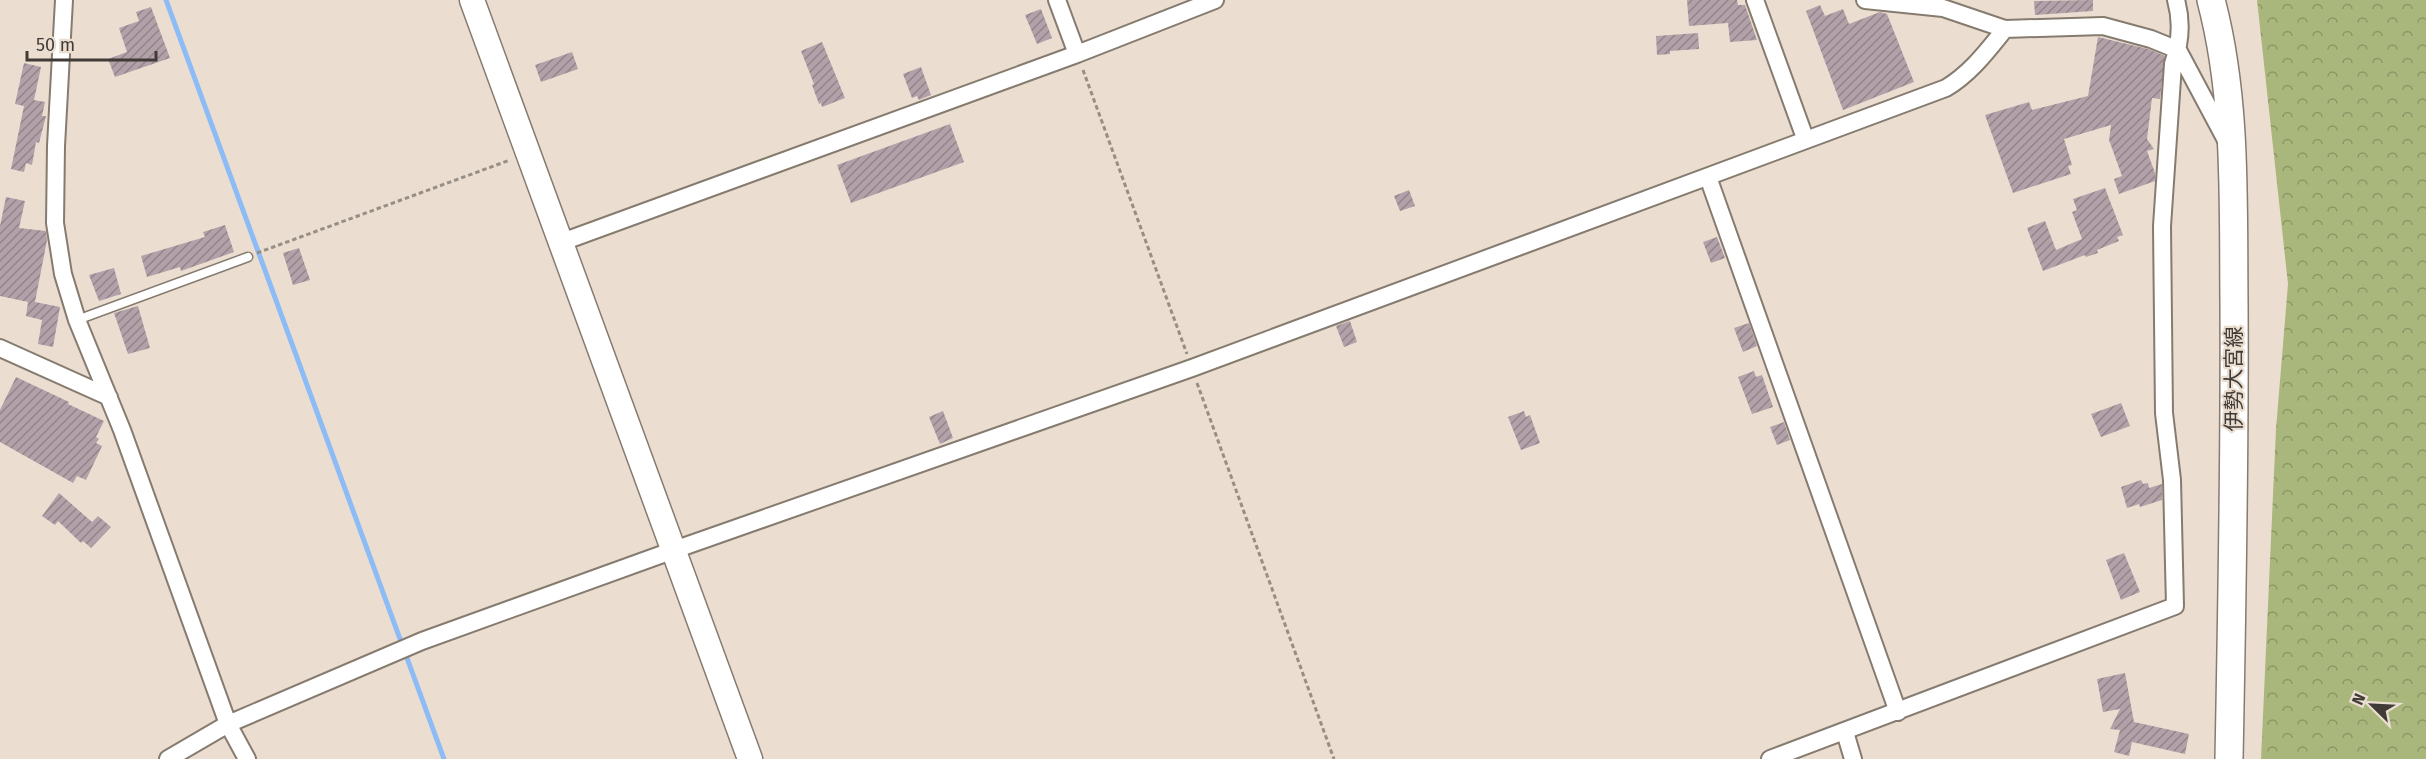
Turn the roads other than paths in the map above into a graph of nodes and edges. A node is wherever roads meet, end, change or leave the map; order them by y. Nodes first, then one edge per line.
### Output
1 (64, 0) edge
2 (472, 0) edge
3 (1057, 0) edge
4 (1215, 0) edge
5 (1755, 0) edge
6 (1865, 0) edge
7 (2176, 0) edge
8 (2211, 0) edge
9 (2005, 29) junction
10 (2178, 50) junction
11 (1077, 54) junction
12 (1805, 138) junction
13 (2233, 153) junction
14 (1708, 177) junction
15 (562, 242) junction
16 (248, 257) dead end
17 (77, 320) junction
18 (0, 348) edge
19 (109, 397) junction
20 (674, 550) junction
21 (1898, 712) junction
22 (228, 724) junction
23 (1845, 732) junction
24 (168, 759) edge
25 (247, 759) edge
26 (750, 759) edge
27 (1770, 759) edge
28 (1853, 759) edge
29 (2229, 759) edge

1 - 17 street
2 - 15 street
3 - 11 street
4 - 11 street
5 - 12 street
6 - 9 street
7 - 10 street
8 - 13 main road, 伊勢大宮線
9 - 10 street
9 - 12 street
10 - 13 street
10 - 21 street
11 - 15 street
12 - 14 street
13 - 29 main road, 伊勢大宮線
14 - 20 street
14 - 21 street
15 - 20 street
16 - 17 lane
17 - 19 street
18 - 19 street
19 - 22 street
20 - 22 street
20 - 26 street
21 - 23 street
22 - 24 street
22 - 25 street
23 - 27 street
23 - 28 street

